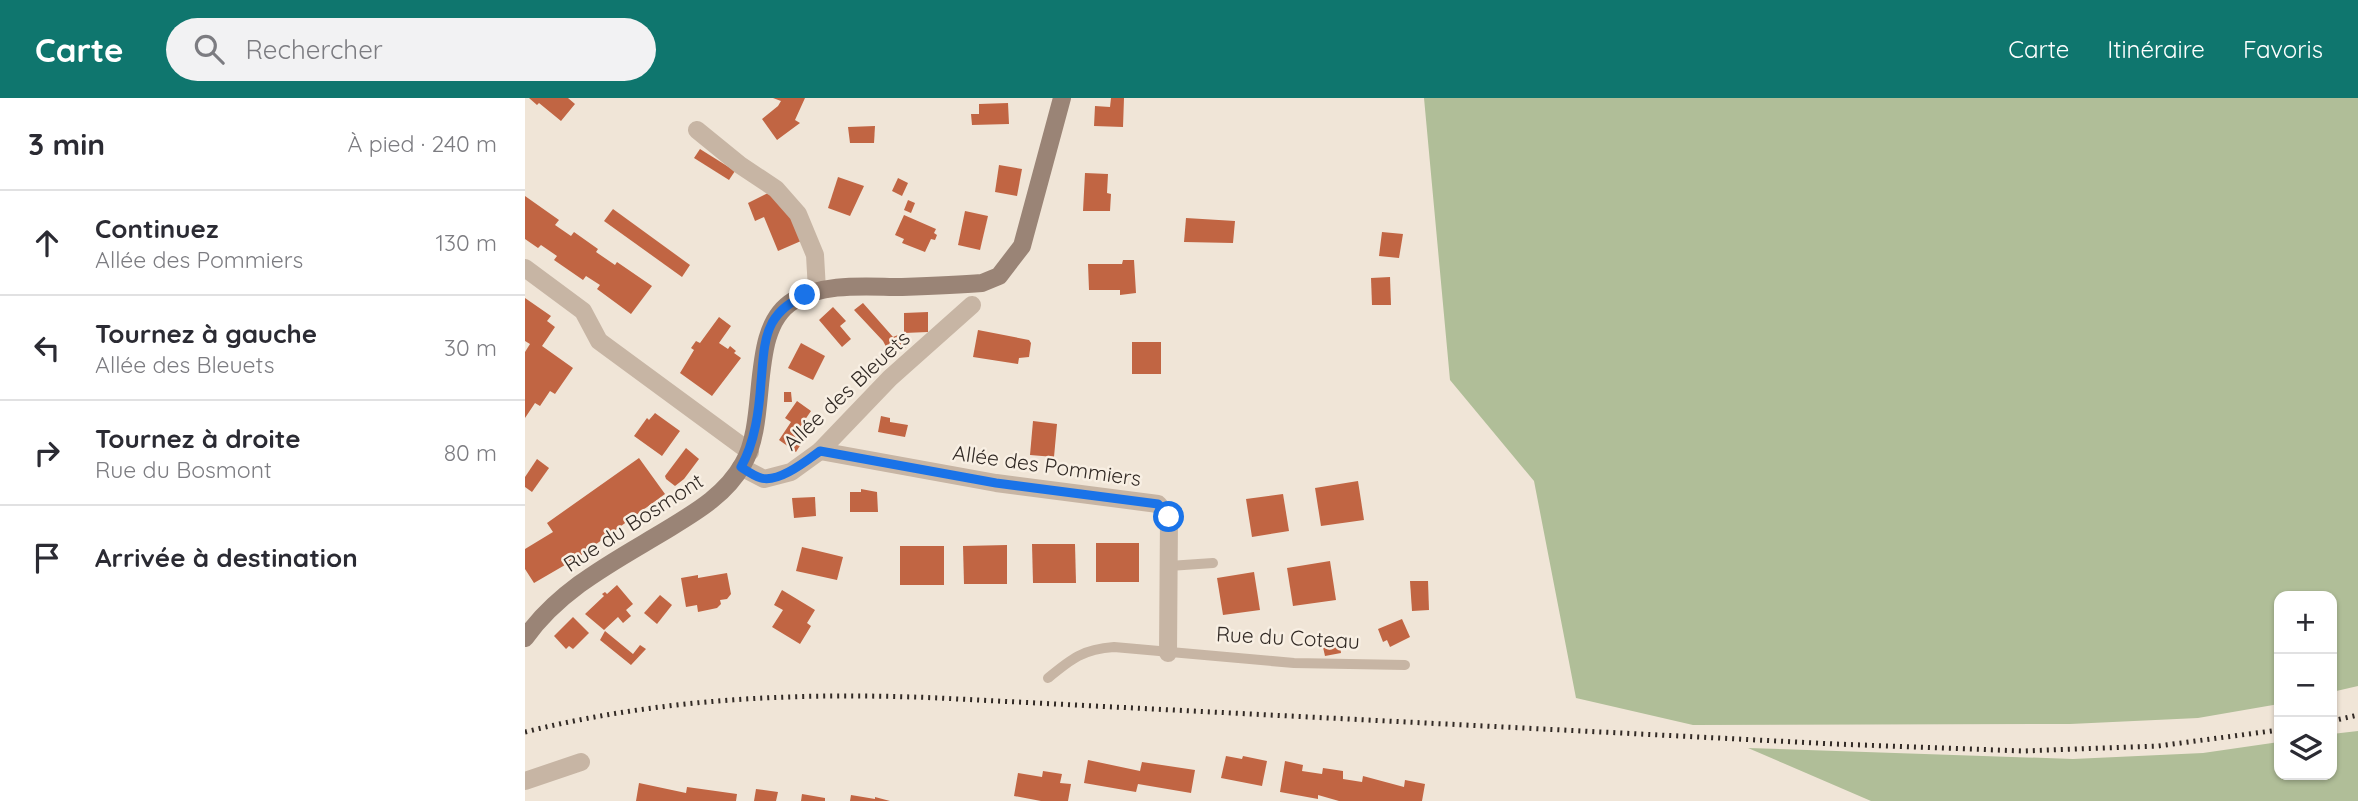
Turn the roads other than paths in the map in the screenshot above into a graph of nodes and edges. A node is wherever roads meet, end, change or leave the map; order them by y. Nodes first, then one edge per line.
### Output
1 (1062, 98) edge
2 (697, 130) dead end
3 (525, 268) edge
4 (817, 290) junction
5 (972, 305) dead end
6 (820, 451) junction
7 (746, 460) junction
8 (1213, 563) dead end
9 (1169, 566) junction
10 (525, 638) edge
11 (1168, 653) junction
12 (1405, 665) dead end
13 (1048, 678) dead end
14 (581, 762) dead end
15 (525, 780) edge

1 - 4 street, Rue du Bosmont
2 - 4 street
3 - 7 street, Allée des Bleuets
4 - 7 street, Rue du Bosmont
5 - 6 street, Allée des Bleuets
6 - 7 street, Allée des Bleuets
6 - 9 street, Allée des Pommiers
7 - 10 street, Rue du Bosmont
8 - 9 lane
9 - 11 street, Allée des Pommiers
11 - 12 lane, Rue du Coteau
11 - 13 lane, Rue du Coteau
14 - 15 street

